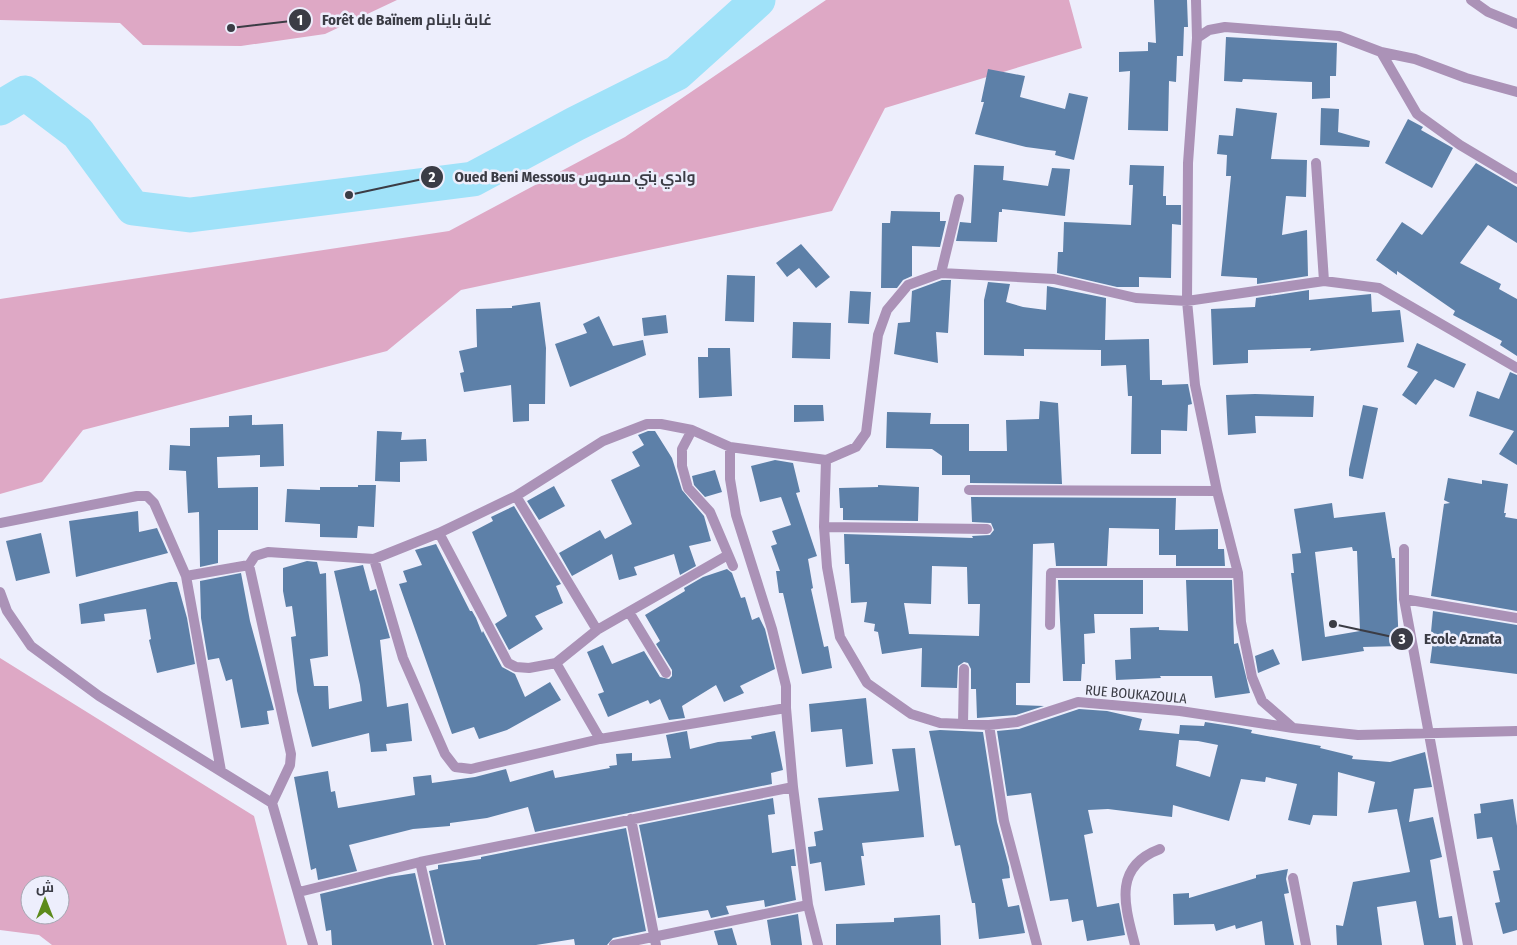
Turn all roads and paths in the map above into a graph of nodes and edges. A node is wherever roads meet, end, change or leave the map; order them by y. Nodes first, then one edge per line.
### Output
1 (1196, 0) edge
2 (1471, 0) edge
3 (1517, 24) edge
4 (1197, 38) junction
5 (1381, 52) junction
6 (1517, 92) edge
7 (1316, 164) dead end
8 (1517, 179) edge
9 (959, 200) dead end
10 (940, 273) junction
11 (1324, 281) junction
12 (1187, 301) junction
13 (1517, 368) edge
14 (692, 430) junction
15 (730, 447) junction
16 (826, 460) junction
17 (970, 490) dead end
18 (1217, 491) junction
19 (516, 496) junction
20 (0, 523) edge
21 (824, 527) junction
22 (987, 529) dead end
23 (439, 533) junction
24 (1404, 549) dead end
25 (728, 555) junction
26 (374, 559) junction
27 (249, 565) junction
28 (733, 566) dead end
29 (1238, 573) junction
30 (186, 576) junction
31 (0, 592) edge
32 (1404, 599) junction
33 (629, 612) junction
34 (1517, 618) edge
35 (1050, 625) dead end
36 (597, 630) junction
37 (556, 662) junction
38 (964, 669) dead end
39 (666, 672) dead end
40 (786, 708) junction
41 (963, 724) junction
42 (989, 725) junction
43 (1293, 728) junction
44 (1428, 731) junction
45 (1517, 731) edge
46 (600, 739) junction
47 (221, 770) junction
48 (793, 787) junction
49 (272, 803) junction
50 (631, 819) junction
51 (1160, 849) dead end
52 (420, 862) junction
53 (1293, 878) dead end
54 (299, 892) junction
55 (808, 904) junction
56 (655, 941) edge
57 (313, 945) edge
58 (440, 945) edge
59 (614, 945) edge
60 (818, 945) edge
61 (1037, 945) edge
62 (1134, 945) edge
63 (1306, 945) edge
64 (1468, 945) edge

1 - 4 street
2 - 3 street
4 - 5 street
4 - 12 street
5 - 6 street
5 - 8 street
7 - 11 street
9 - 10 street
10 - 12 street
10 - 16 street
11 - 12 street
11 - 13 street
12 - 18 street
14 - 15 street
14 - 19 street
14 - 25 street
15 - 16 street
15 - 40 street
16 - 21 street, RUE BOUKAZOULA
17 - 18 street
18 - 29 street
19 - 23 street
19 - 36 street
20 - 30 street
21 - 22 street
21 - 41 street, RUE BOUKAZOULA
23 - 26 street
23 - 37 street
24 - 32 street
25 - 28 street
25 - 33 street
26 - 27 street
26 - 46 street
27 - 30 street
27 - 49 street
29 - 35 street
29 - 43 street
30 - 47 street
31 - 47 street
32 - 34 street
32 - 44 street
33 - 36 street
33 - 39 street
36 - 37 street
37 - 46 street
38 - 41 street
40 - 46 street
40 - 48 street
41 - 42 street, RUE BOUKAZOULA
42 - 43 street, RUE BOUKAZOULA
42 - 61 street
43 - 44 street, RUE BOUKAZOULA
44 - 45 street, RUE BOUKAZOULA
44 - 64 street
47 - 49 street
48 - 50 street
48 - 55 street
49 - 54 street
50 - 52 street
50 - 56 street
51 - 62 street
52 - 54 street
52 - 58 street
53 - 63 street
54 - 57 street
55 - 56 street
55 - 60 street
56 - 59 street

